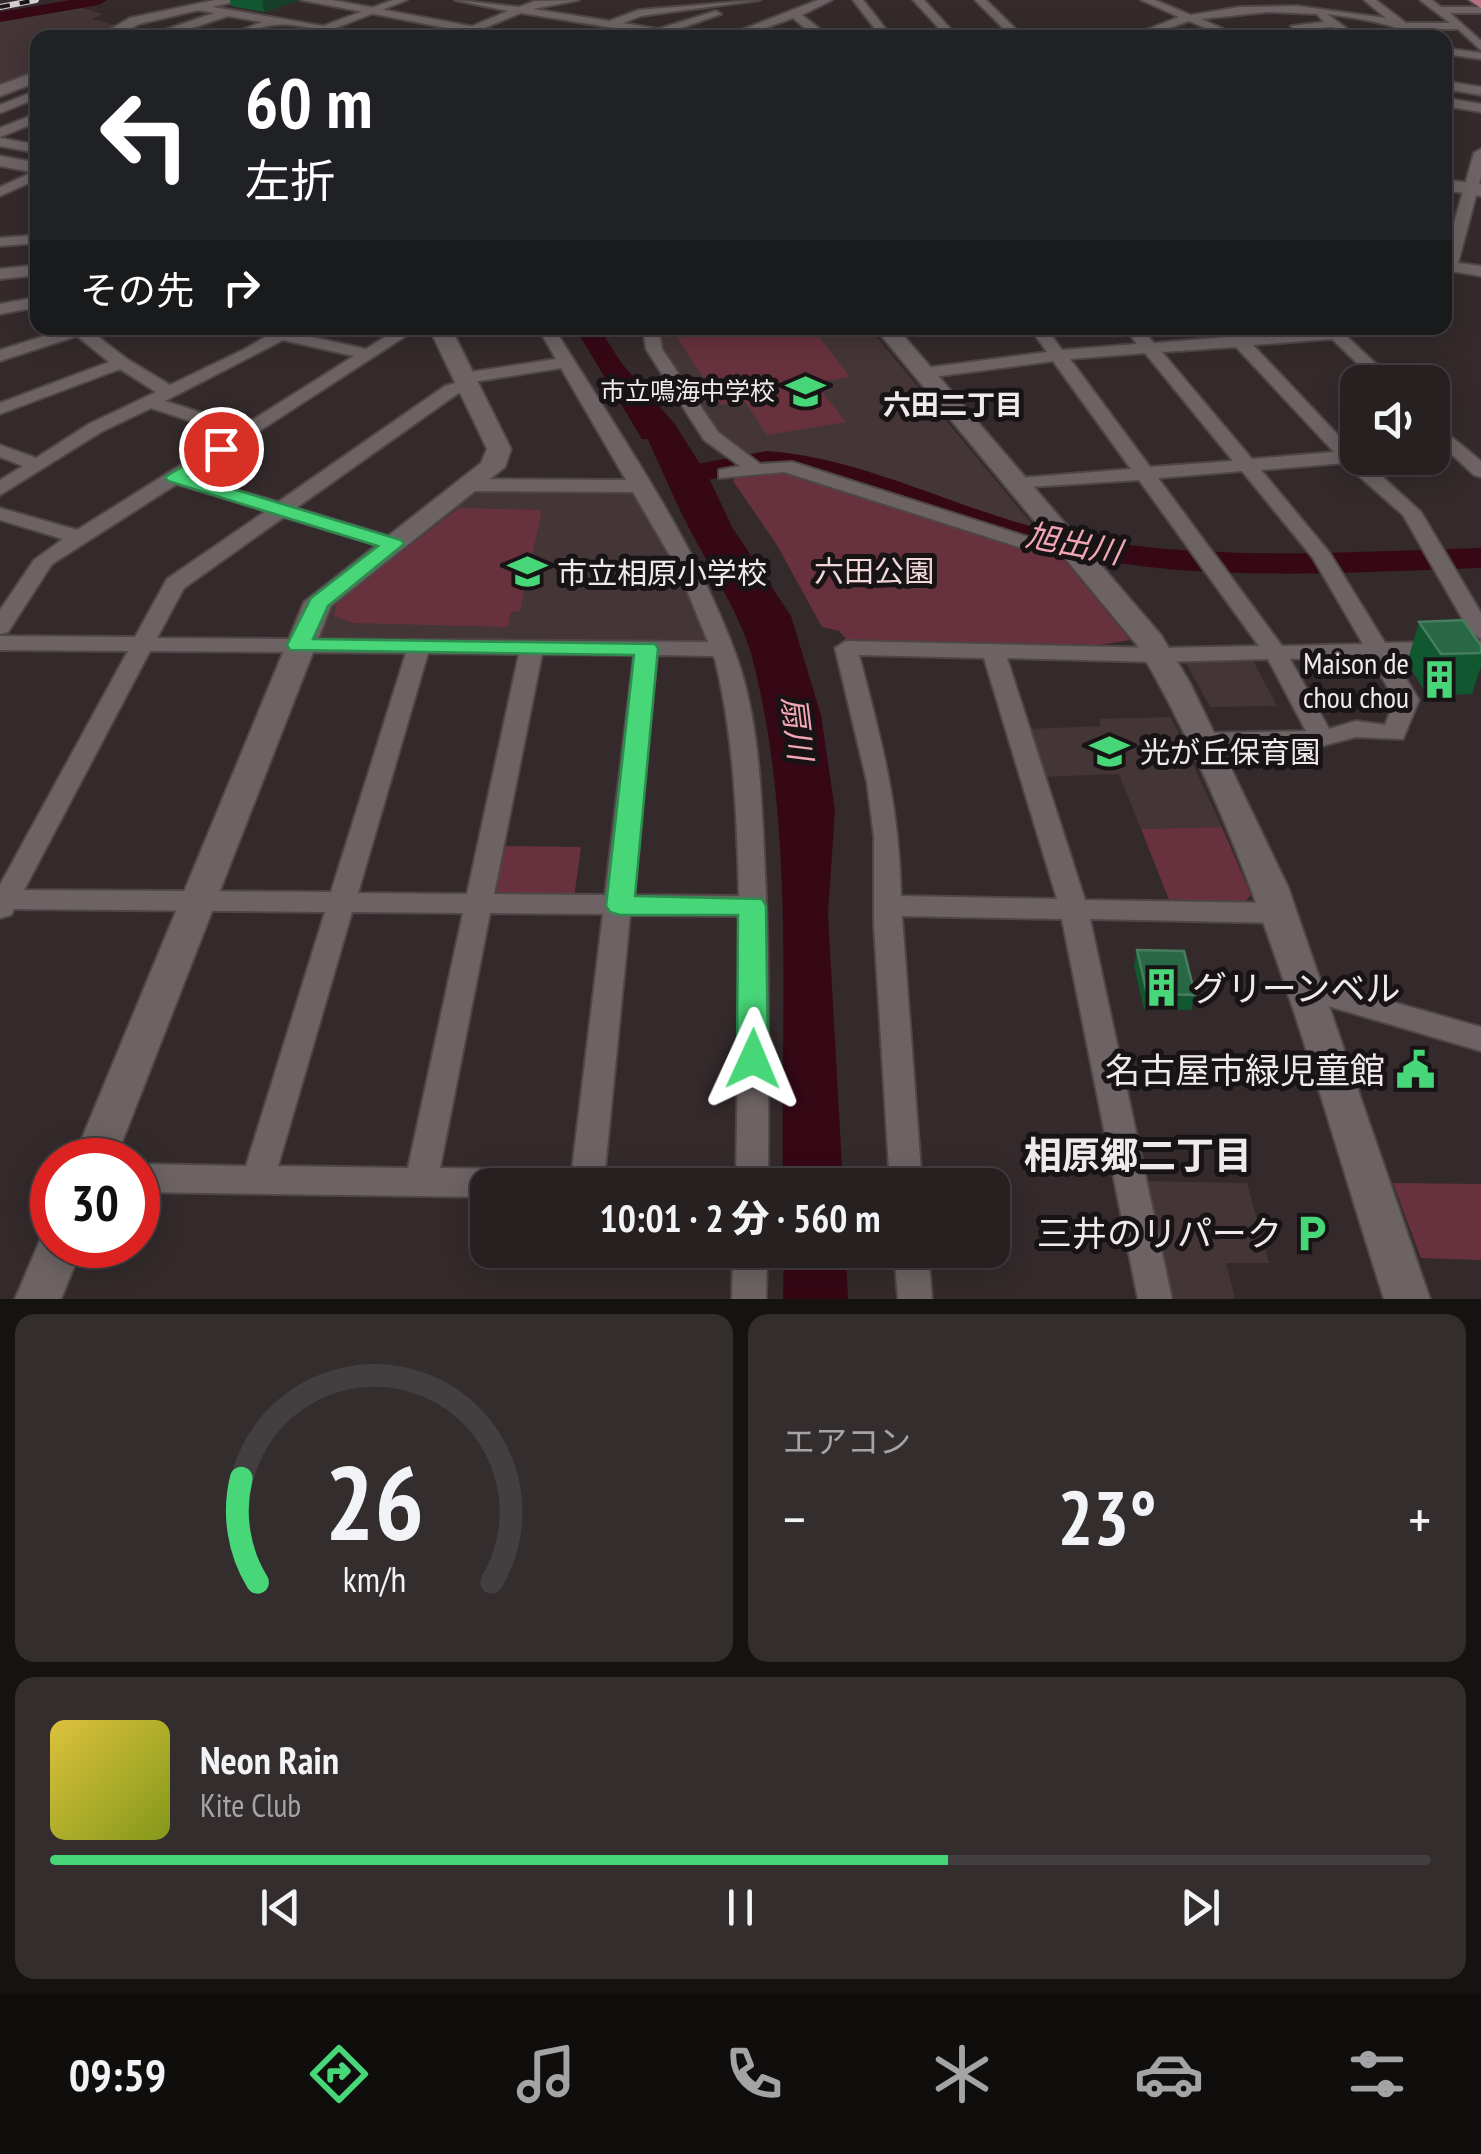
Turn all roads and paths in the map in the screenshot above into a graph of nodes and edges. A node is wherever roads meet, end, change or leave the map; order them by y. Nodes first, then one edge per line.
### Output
1 (308, 0) edge
2 (402, 0) edge
3 (464, 0) edge
4 (576, 0) edge
5 (755, 0) edge
6 (827, 0) edge
7 (841, 0) edge
8 (858, 0) edge
9 (918, 0) edge
10 (980, 0) edge
11 (1146, 0) edge
12 (1224, 0) edge
13 (1297, 0) edge
14 (1369, 0) edge
15 (1425, 0) edge
16 (1479, 5) edge
17 (232, 6) edge
18 (517, 10) junction
19 (1312, 10) junction
20 (1439, 10) junction
21 (372, 11) junction
22 (1249, 12) junction
23 (796, 14) junction
24 (1188, 18) junction
25 (572, 19) junction
26 (274, 20) junction
27 (1334, 24) junction
28 (608, 25) junction
29 (1404, 26) junction
30 (1461, 26) junction
31 (472, 28) junction
32 (323, 29) junction
33 (115, 30) edge
34 (172, 30) edge
35 (247, 30) edge
36 (328, 30) edge
37 (467, 30) edge
38 (483, 30) edge
39 (644, 30) edge
40 (664, 30) edge
41 (749, 30) edge
42 (813, 30) edge
43 (882, 30) edge
44 (946, 30) edge
45 (1012, 30) edge
46 (1155, 30) edge
47 (1219, 30) edge
48 (1302, 30) edge
49 (1343, 30) edge
50 (1410, 30) edge
51 (1481, 46) edge
52 (1452, 52) edge
53 (1481, 56) edge
54 (30, 79) edge
55 (19, 84) junction
56 (1452, 86) edge
57 (30, 87) edge
58 (0, 91) edge
59 (1481, 91) edge
60 (30, 94) edge
61 (1452, 103) edge
62 (1481, 108) edge
63 (0, 109) edge
64 (30, 120) edge
65 (0, 133) edge
66 (0, 142) edge
67 (30, 146) edge
68 (1481, 153) edge
69 (0, 160) edge
70 (30, 169) edge
71 (7, 183) edge
72 (1476, 189) edge
73 (0, 192) edge
74 (30, 240) edge
75 (0, 242) edge
76 (1452, 252) edge
77 (1452, 266) edge
78 (30, 271) edge
79 (1481, 271) edge
80 (0, 274) edge
81 (30, 303) edge
82 (0, 309) edge
83 (62, 335) edge
84 (90, 335) edge
85 (278, 335) edge
86 (300, 335) edge
87 (399, 335) edge
88 (443, 335) edge
89 (550, 335) edge
90 (652, 335) edge
91 (893, 335) edge
92 (1043, 335) edge
93 (1139, 335) edge
94 (1228, 335) edge
95 (1235, 335) edge
96 (1337, 335) edge
97 (1150, 348) junction
98 (368, 354) junction
99 (1058, 355) junction
100 (0, 356) edge
101 (566, 362) junction
102 (121, 363) junction
103 (1369, 365) edge
104 (925, 372) junction
105 (465, 382) junction
106 (169, 392) junction
107 (150, 402) junction
108 (0, 409) edge
109 (245, 433) junction
110 (1340, 443) edge
111 (1450, 443) edge
112 (1450, 448) edge
113 (1455, 448) junction
114 (0, 450) edge
115 (1340, 457) edge
116 (36, 464) junction
117 (751, 465) junction
118 (1248, 465) junction
119 (1481, 471) edge
120 (726, 474) dead end
121 (1145, 474) junction
122 (1372, 475) edge
123 (174, 477) junction
124 (1019, 484) junction
125 (466, 485) junction
126 (640, 486) junction
127 (0, 490) edge
128 (280, 510) junction
129 (0, 514) edge
130 (80, 538) junction
131 (394, 544) junction
132 (1074, 548) junction
133 (0, 627) edge
134 (1481, 632) edge
135 (0, 643) edge
136 (145, 645) junction
137 (298, 645) junction
138 (419, 646) junction
139 (532, 647) junction
140 (646, 648) junction
141 (1481, 648) edge
142 (722, 649) junction
143 (1376, 650) junction
144 (993, 651) junction
145 (1275, 652) junction
146 (1159, 655) junction
147 (1322, 738) junction
148 (1204, 741) junction
149 (198, 901) junction
150 (340, 902) junction
151 (2, 903) edge
152 (481, 904) junction
153 (620, 906) junction
154 (752, 906) junction
155 (887, 906) junction
156 (1074, 910) junction
157 (1280, 914) junction
158 (1304, 988) junction
159 (1481, 1039) edge
160 (103, 1138) edge
161 (589, 1168) edge
162 (752, 1168) edge
163 (905, 1168) edge
164 (160, 1178) edge
165 (258, 1179) junction
166 (421, 1181) junction
167 (470, 1182) edge
168 (51, 1268) edge
169 (750, 1268) edge
170 (912, 1268) edge
171 (38, 1299) edge
172 (749, 1299) edge
173 (915, 1299) edge
174 (1155, 1299) edge
175 (1407, 1299) edge

1 - 21 street
2 - 21 street
3 - 18 street
4 - 18 street
4 - 25 street
5 - 28 street
5 - 40 street
6 - 7 street
6 - 23 street
8 - 43 street
9 - 44 street
10 - 45 street
11 - 24 street
12 - 22 street
13 - 19 street
14 - 29 street
15 - 20 street
16 - 20 street
17 - 26 street
17 - 33 street
17 - 34 street
18 - 25 street
18 - 31 street
19 - 22 street
19 - 27 street
19 - 29 street
20 - 30 street
21 - 31 street
21 - 32 street
22 - 24 street
23 - 41 street
23 - 42 street
24 - 46 street
24 - 47 street
25 - 28 street
26 - 32 street
26 - 35 street
27 - 48 street
27 - 49 street
28 - 39 street
29 - 30 street
29 - 50 street
30 - 51 street
31 - 37 street
31 - 38 street
32 - 36 street
52 - 53 street
54 - 55 street
55 - 57 street
55 - 58 street
56 - 59 street
60 - 63 street
61 - 62 street
64 - 65 street
66 - 67 street
68 - 72 street
69 - 70 street
71 - 73 street
72 - 76 street
74 - 75 street
77 - 79 street
78 - 80 street
81 - 82 street
83 - 100 street
84 - 102 street
85 - 106 street
86 - 98 street
87 - 98 street
88 - 105 street
89 - 101 street
90 - 117 street
91 - 104 street
92 - 99 street
93 - 97 street
94 - 97 street
95 - 110 street
96 - 103 street
97 - 99 street
97 - 118 street
98 - 109 street
99 - 104 street
99 - 121 street
101 - 105 street
101 - 126 street
102 - 106 street
102 - 108 street
104 - 124 street
105 - 125 street
105 - 128 street
106 - 107 street
107 - 109 street
107 - 116 street
109 - 123 street
111 - 113 street
112 - 113 street
113 - 119 street
114 - 116 street
115 - 118 street
116 - 127 street
117 - 120 street
117 - 132 street
118 - 121 street
118 - 143 street
121 - 124 street
121 - 145 street
122 - 134 street
123 - 128 street
123 - 130 street
124 - 132 street
125 - 126 street
125 - 131 street
126 - 142 street
128 - 131 street
128 - 136 street
129 - 130 street
130 - 133 street
131 - 137 street
132 - 146 street
135 - 136 street
136 - 137 street
136 - 151 street
137 - 138 street
137 - 149 street
138 - 139 street
138 - 150 street
139 - 140 street
139 - 152 street
140 - 142 street
140 - 153 street
141 - 143 street
142 - 154 street
143 - 145 street
143 - 147 street
144 - 146 street
144 - 155 street
144 - 156 street
145 - 146 street
145 - 147 street
146 - 148 street
147 - 148 street
148 - 157 street
149 - 150 street
149 - 151 street
149 - 160 street
150 - 152 street
150 - 165 street
152 - 153 street
152 - 166 street
153 - 154 street
153 - 161 street
154 - 162 street
155 - 156 street
155 - 163 street
156 - 157 street
156 - 174 street
157 - 158 street
158 - 159 street
158 - 175 street
164 - 165 street
165 - 166 street
166 - 167 street
168 - 171 street
169 - 172 street
170 - 173 street

